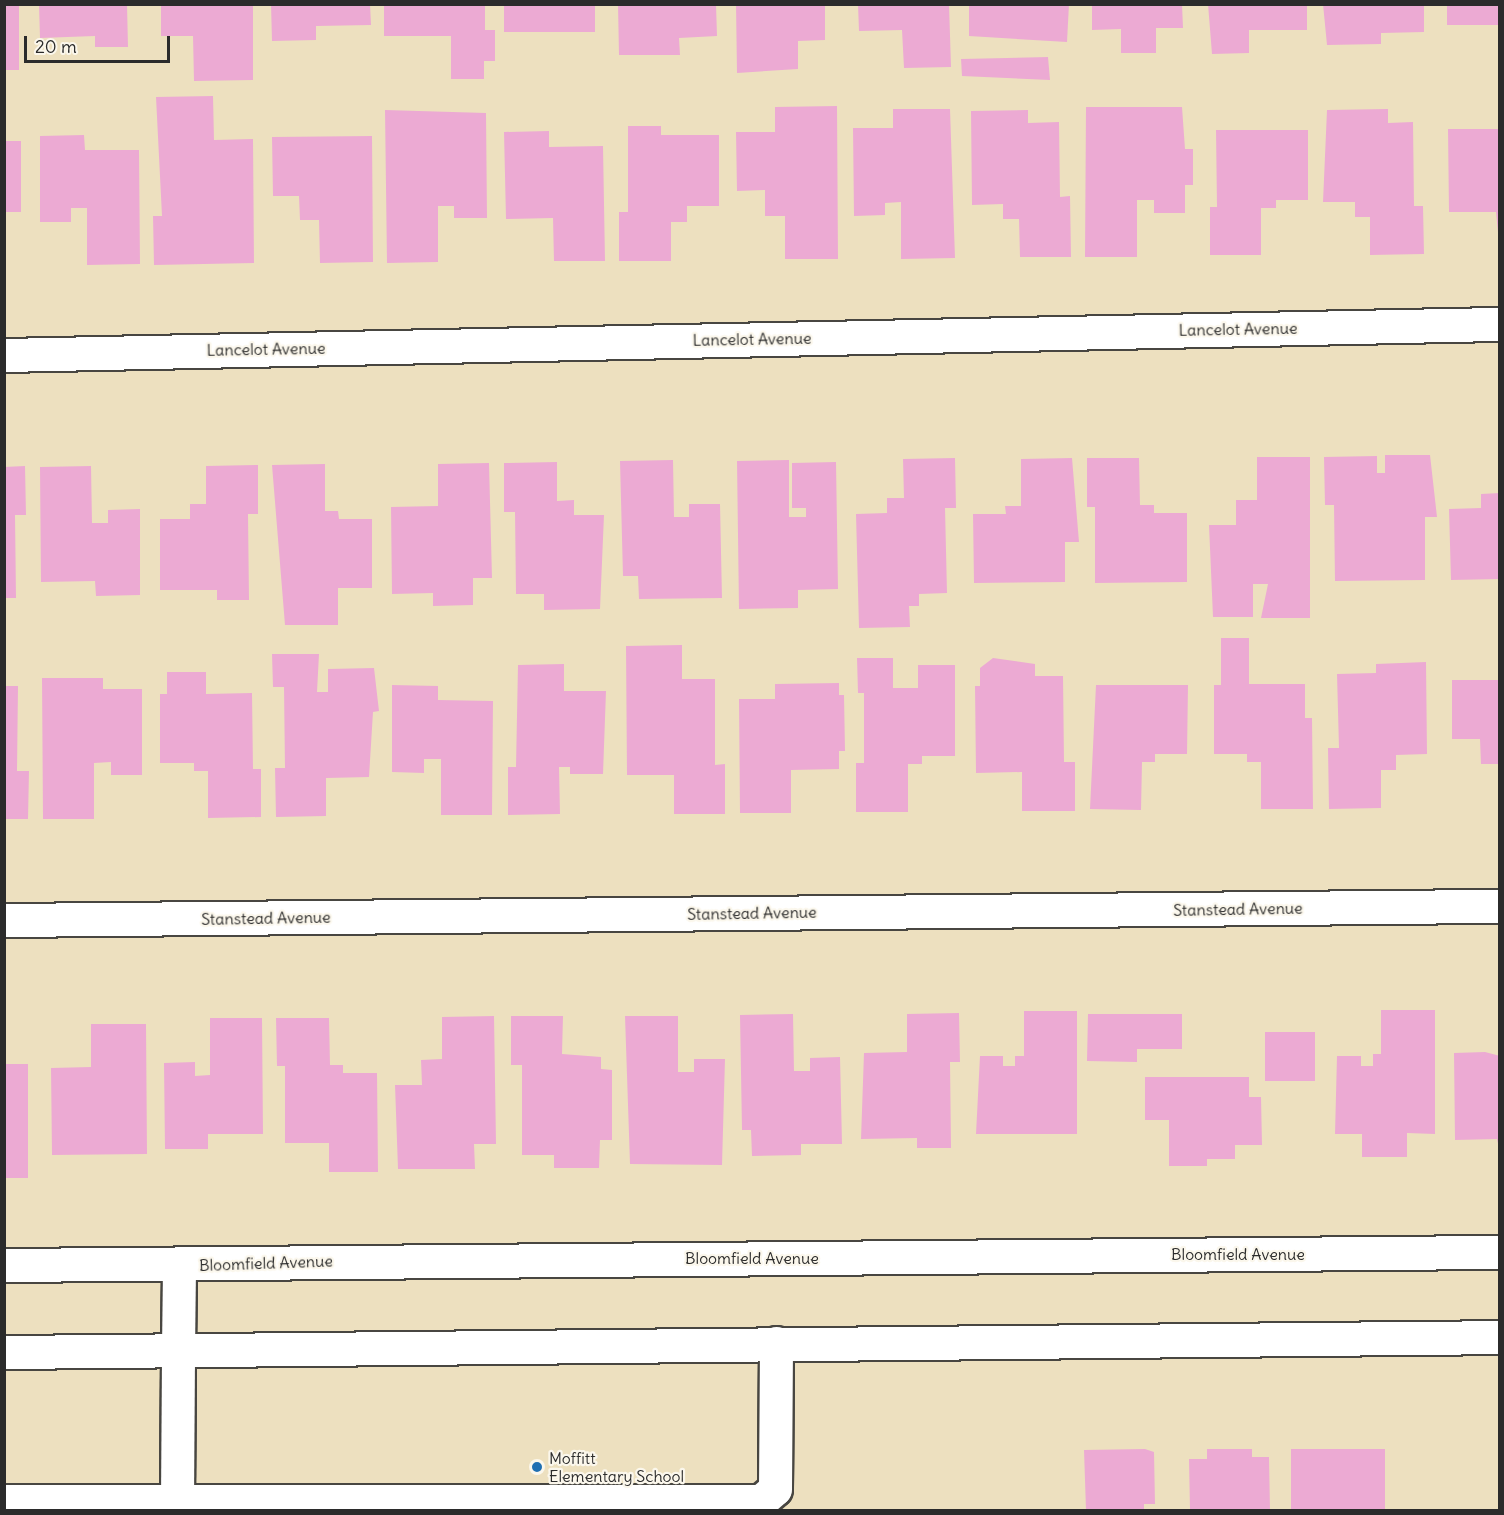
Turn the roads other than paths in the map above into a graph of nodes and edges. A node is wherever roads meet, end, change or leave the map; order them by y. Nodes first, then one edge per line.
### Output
1 (1500, 324) edge
2 (4, 355) edge
3 (1500, 906) edge
4 (4, 921) edge
5 (1500, 1252) edge
6 (4, 1265) edge
7 (179, 1266) junction
8 (1500, 1337) edge
9 (776, 1343) junction
10 (178, 1350) junction
11 (4, 1352) edge
12 (177, 1500) junction
13 (4, 1501) edge

1 - 2 main road, Lancelot Avenue
3 - 4 main road, Stanstead Avenue
5 - 7 main road, Bloomfield Avenue
6 - 7 main road, Bloomfield Avenue
7 - 10 main road
8 - 9 main road
9 - 10 main road
9 - 12 main road
10 - 11 main road
10 - 12 main road
12 - 13 main road

